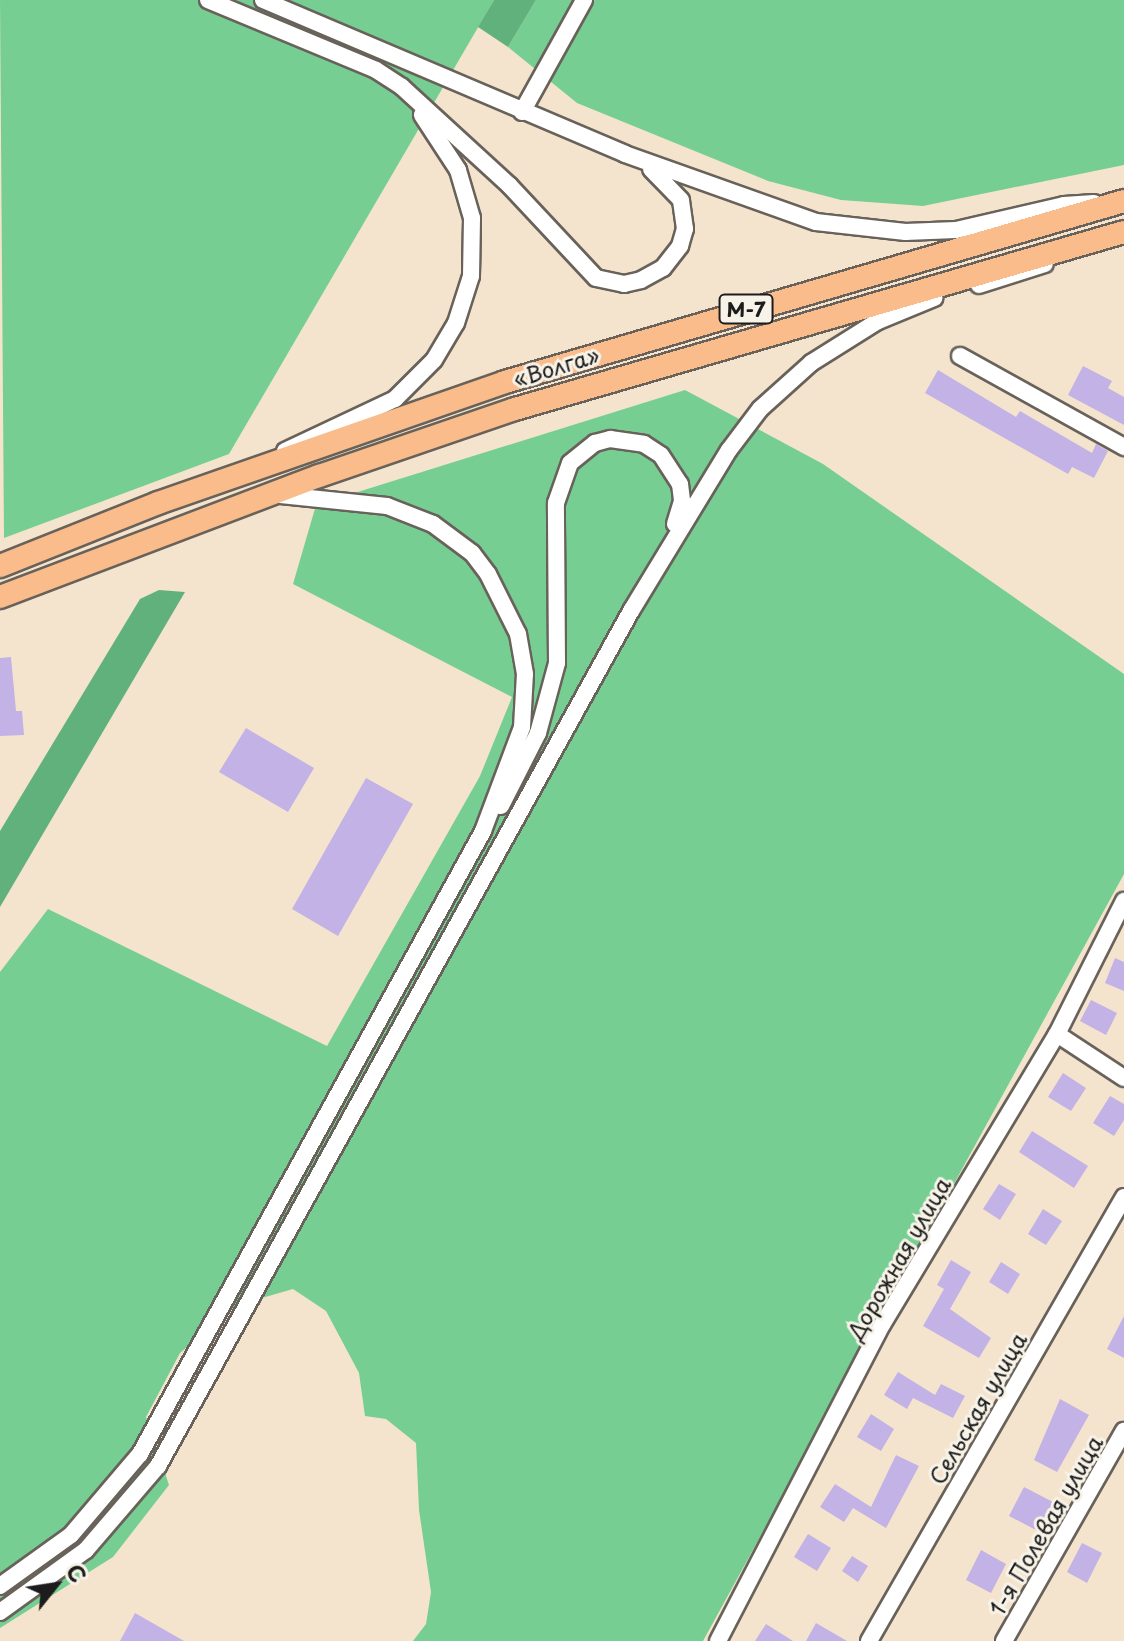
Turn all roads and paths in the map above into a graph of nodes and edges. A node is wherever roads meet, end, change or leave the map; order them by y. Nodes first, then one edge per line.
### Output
1 (208, 0) edge
2 (263, 0) edge
3 (584, 0) edge
4 (346, 60) junction
5 (522, 112) junction
6 (625, 154) junction
7 (1121, 202) edge
8 (1124, 232) edge
9 (960, 356) dead end
10 (1124, 447) edge
11 (256, 468) junction
12 (271, 495) junction
13 (0, 566) edge
14 (0, 597) edge
15 (631, 611) junction
16 (483, 831) junction
17 (1124, 901) edge
18 (1057, 1034) junction
19 (1124, 1078) edge
20 (1124, 1197) edge
21 (1124, 1431) edge
22 (0, 1586) edge
23 (0, 1612) edge
24 (718, 1641) edge
25 (869, 1641) edge
26 (1004, 1641) edge

1 - 4 street
2 - 5 street
3 - 5 street
4 - 6 street
4 - 11 street
5 - 6 street
6 - 7 street
7 - 11 highway, «Волга» / М-7
8 - 12 highway, «Волга» / М-7
8 - 15 street
9 - 10 street
11 - 13 highway, «Волга» / М-7
12 - 14 highway, «Волга» / М-7
12 - 16 street
15 - 16 street
15 - 23 street
16 - 22 street
17 - 18 street, Дорожная улица
18 - 19 street
18 - 24 street, Дорожная улица
20 - 25 street, Сельская улица
21 - 26 street, 1-я Полевая улица

